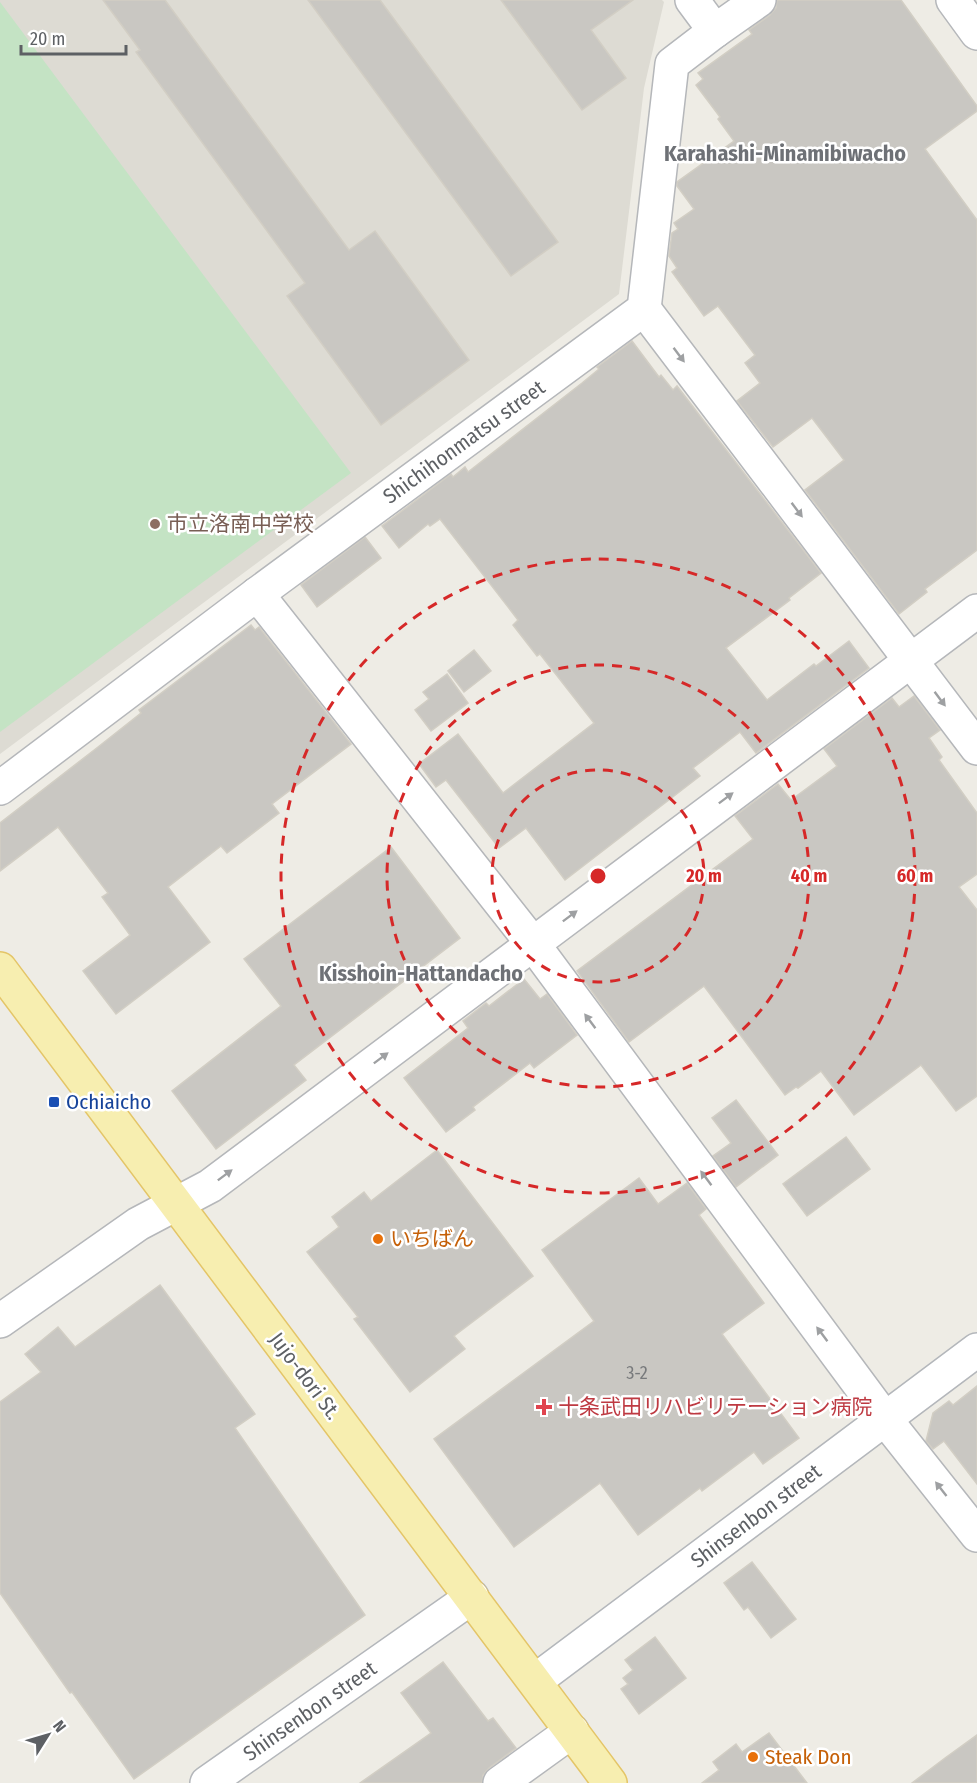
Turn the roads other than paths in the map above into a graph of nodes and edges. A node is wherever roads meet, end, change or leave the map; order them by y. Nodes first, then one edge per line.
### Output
1 (692, 0) edge
2 (759, 0) edge
3 (953, 0) edge
4 (715, 31) junction
5 (977, 33) edge
6 (644, 309) junction
7 (257, 594) junction
8 (977, 611) edge
9 (911, 660) junction
10 (977, 748) edge
11 (0, 788) edge
12 (533, 944) junction
13 (0, 969) edge
14 (175, 1205) junction
15 (0, 1321) edge
16 (977, 1350) edge
17 (885, 1419) junction
18 (977, 1535) edge
19 (472, 1597) junction
20 (535, 1681) junction
21 (572, 1731) junction
22 (207, 1783) edge
23 (500, 1783) edge
24 (610, 1783) edge

1 - 4 street
2 - 4 street
3 - 5 street
4 - 6 street
6 - 7 street, Shichihonmatsu street
6 -> 9 street
7 - 11 street, Shichihonmatsu street
7 - 12 street
8 - 9 street
9 -> 10 street
12 -> 9 street
14 -> 12 street
17 -> 12 street
13 - 14 main road, Jujo-dori St.
14 - 15 street
14 - 19 main road, Jujo-dori St.
16 - 17 street, Shinsenbon street
18 -> 17 street
17 - 20 street, Shinsenbon street
19 - 20 main road, Jujo-dori St.
19 - 22 street, Shinsenbon street
20 - 21 main road, Jujo-dori St.
21 - 23 street
21 - 24 main road, Jujo-dori St.

